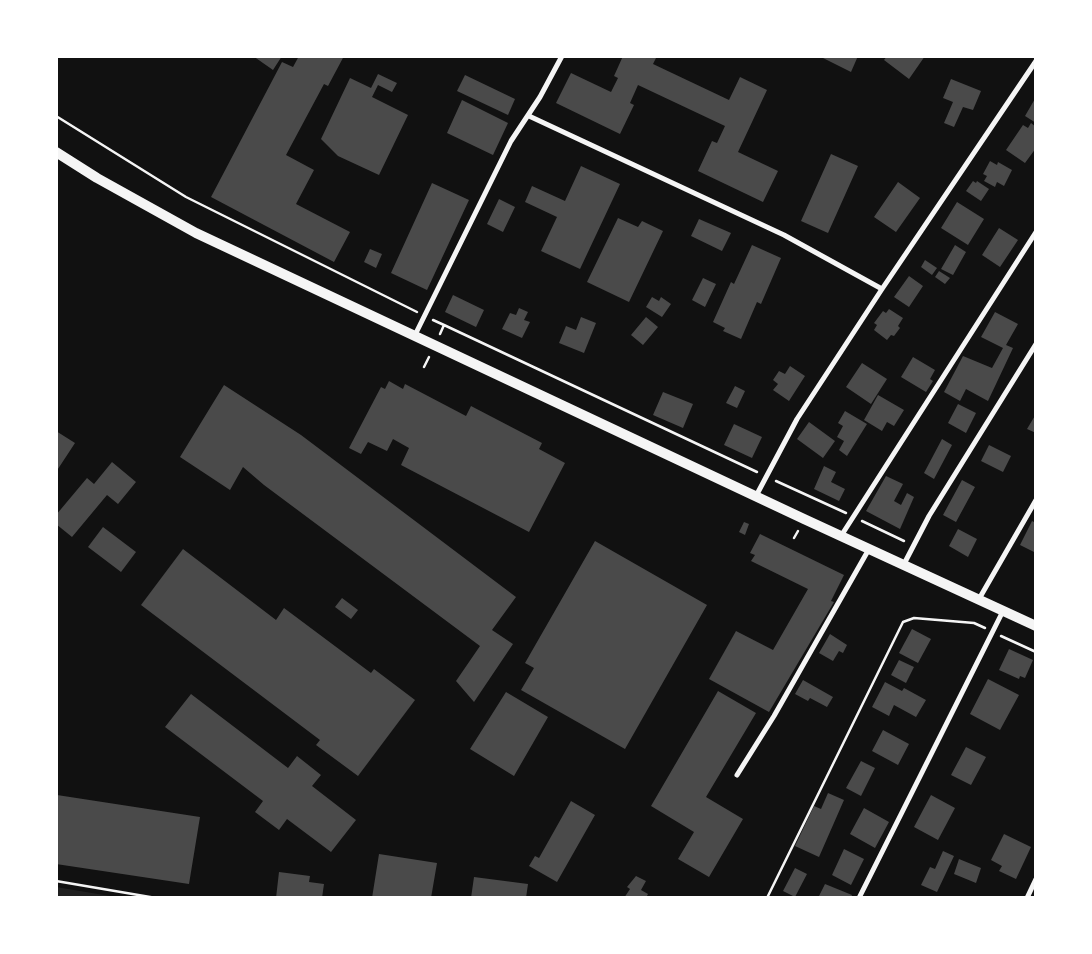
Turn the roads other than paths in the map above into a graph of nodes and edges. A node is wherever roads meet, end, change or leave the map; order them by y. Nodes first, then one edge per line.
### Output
1 (562, 56) edge
2 (1036, 61) edge
3 (528, 116) junction
4 (56, 152) edge
5 (1036, 232) edge
6 (882, 289) junction
7 (415, 335) junction
8 (1036, 344) edge
9 (756, 496) junction
10 (1036, 500) edge
11 (841, 536) junction
12 (869, 549) junction
13 (904, 564) junction
14 (979, 599) junction
15 (1004, 610) junction
16 (1036, 626) edge
17 (737, 775) dead end
18 (1036, 879) edge
19 (859, 898) edge
20 (1027, 898) edge

1 - 3 street
2 - 6 street
3 - 6 street
3 - 7 street
4 - 7 main road
5 - 11 street
6 - 9 street
7 - 9 main road
8 - 13 street
9 - 11 main road
10 - 14 street
11 - 12 main road
12 - 13 main road
12 - 17 street
13 - 14 main road
14 - 15 main road
15 - 16 main road
15 - 19 street
18 - 20 street

